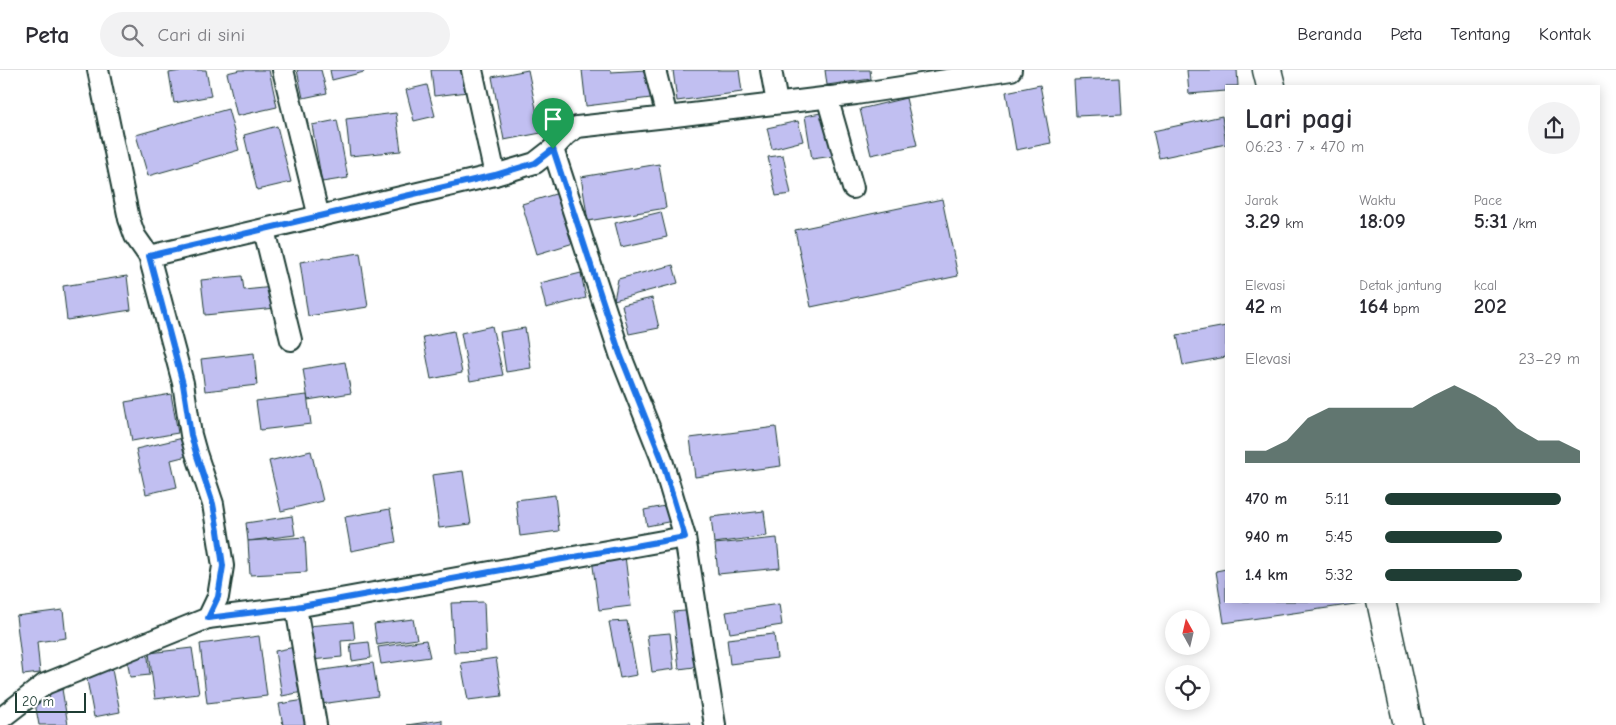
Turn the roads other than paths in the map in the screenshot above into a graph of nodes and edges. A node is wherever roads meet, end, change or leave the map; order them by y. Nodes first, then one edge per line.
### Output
1 (98, 70) edge
2 (283, 70) edge
3 (472, 70) edge
4 (655, 70) edge
5 (771, 70) edge
6 (1011, 70) edge
7 (1267, 70) edge
8 (1271, 85) edge
9 (827, 97) junction
10 (777, 103) junction
11 (667, 117) junction
12 (553, 149) junction
13 (495, 175) junction
14 (853, 188) dead end
15 (319, 217) junction
16 (264, 230) junction
17 (149, 256) junction
18 (291, 340) dead end
19 (685, 537) junction
20 (1381, 603) edge
21 (296, 607) junction
22 (208, 618) junction
23 (0, 719) edge
24 (316, 725) edge
25 (715, 725) edge
26 (1408, 725) edge

1 - 17 street
2 - 15 street
3 - 13 street
4 - 11 street
5 - 10 street
6 - 9 street
7 - 8 main road
9 - 10 street
9 - 14 street
10 - 11 street
11 - 12 street
12 - 13 street
12 - 19 street
13 - 15 street
15 - 16 street
16 - 17 street
16 - 18 street
17 - 22 street
19 - 21 street
19 - 25 street
20 - 26 main road
21 - 22 street
21 - 24 street
22 - 23 street

